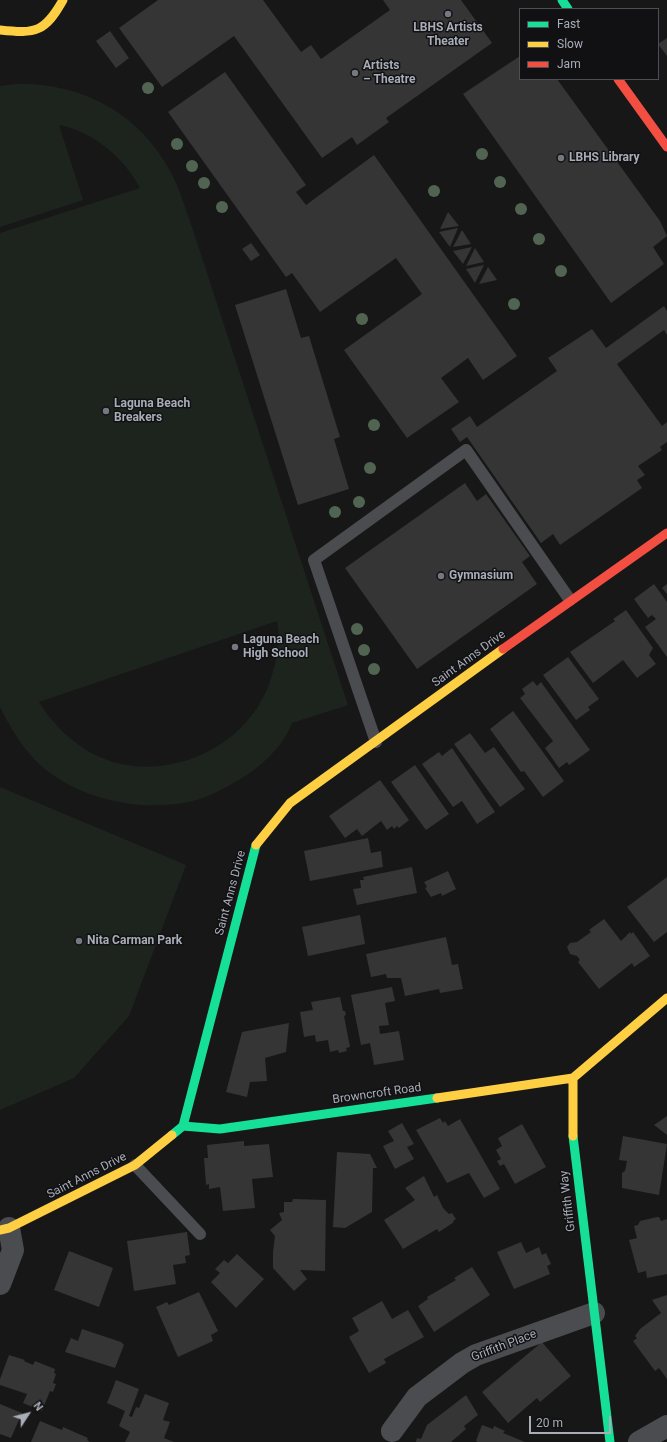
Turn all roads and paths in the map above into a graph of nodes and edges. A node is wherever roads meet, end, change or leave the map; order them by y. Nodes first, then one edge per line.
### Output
1 (63, 0) edge
2 (0, 30) edge
3 (619, 80) edge
4 (667, 147) edge
5 (667, 533) edge
6 (570, 600) junction
7 (376, 742) junction
8 (667, 998) edge
9 (573, 1078) junction
10 (183, 1126) junction
11 (135, 1165) junction
12 (5, 1229) edge
13 (200, 1234) dead end
14 (0, 1284) edge
15 (594, 1313) junction
16 (667, 1426) edge
17 (392, 1431) dead end
18 (610, 1442) edge
19 (639, 1442) edge

1 - 2 street
3 - 4 street
5 - 6 street, Saint Anns Drive
6 - 7 street, Saint Anns Drive
6 - 7 lane
7 - 10 street, Saint Anns Drive
8 - 9 street
9 - 10 street, Browncroft Road
9 - 15 street, Griffith Way
10 - 11 street, Saint Anns Drive
11 - 12 street, Saint Anns Drive
11 - 13 lane
12 - 14 street
15 - 17 street, Griffith Place
15 - 18 street, Griffith Way
16 - 19 street

